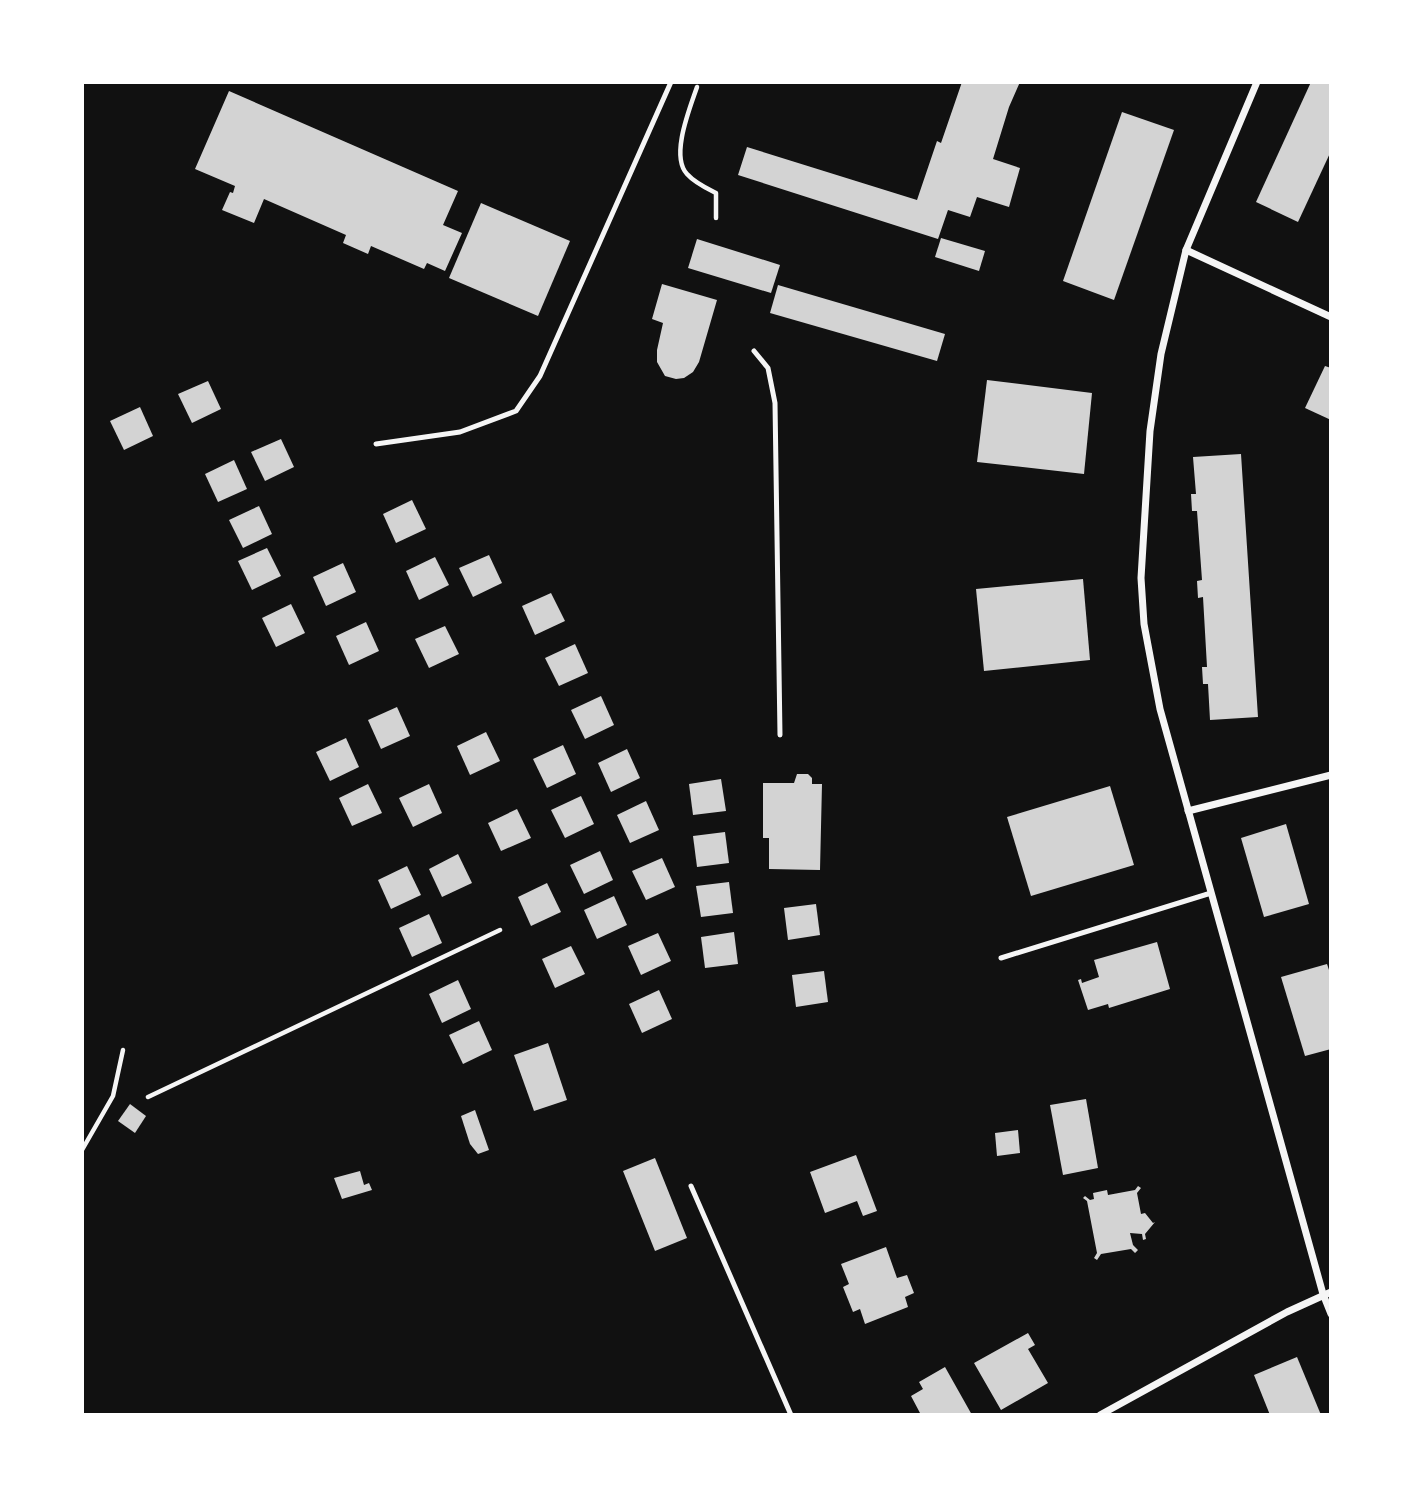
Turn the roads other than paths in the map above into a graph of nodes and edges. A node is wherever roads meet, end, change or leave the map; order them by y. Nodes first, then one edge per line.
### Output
1 (671, 82) edge
2 (1257, 82) edge
3 (1186, 250) junction
4 (1331, 317) edge
5 (754, 351) dead end
6 (376, 444) dead end
7 (780, 735) dead end
8 (1331, 775) edge
9 (1188, 811) junction
10 (1211, 893) junction
11 (1001, 958) dead end
12 (691, 1186) dead end
13 (1327, 1293) edge
14 (1331, 1314) edge
15 (791, 1415) edge
16 (1100, 1415) edge

1 - 6 lane
2 - 3 street
3 - 4 street
3 - 9 street
5 - 7 lane
8 - 9 street
9 - 10 street
10 - 11 lane
10 - 13 street
12 - 15 lane
13 - 14 street
13 - 16 street

